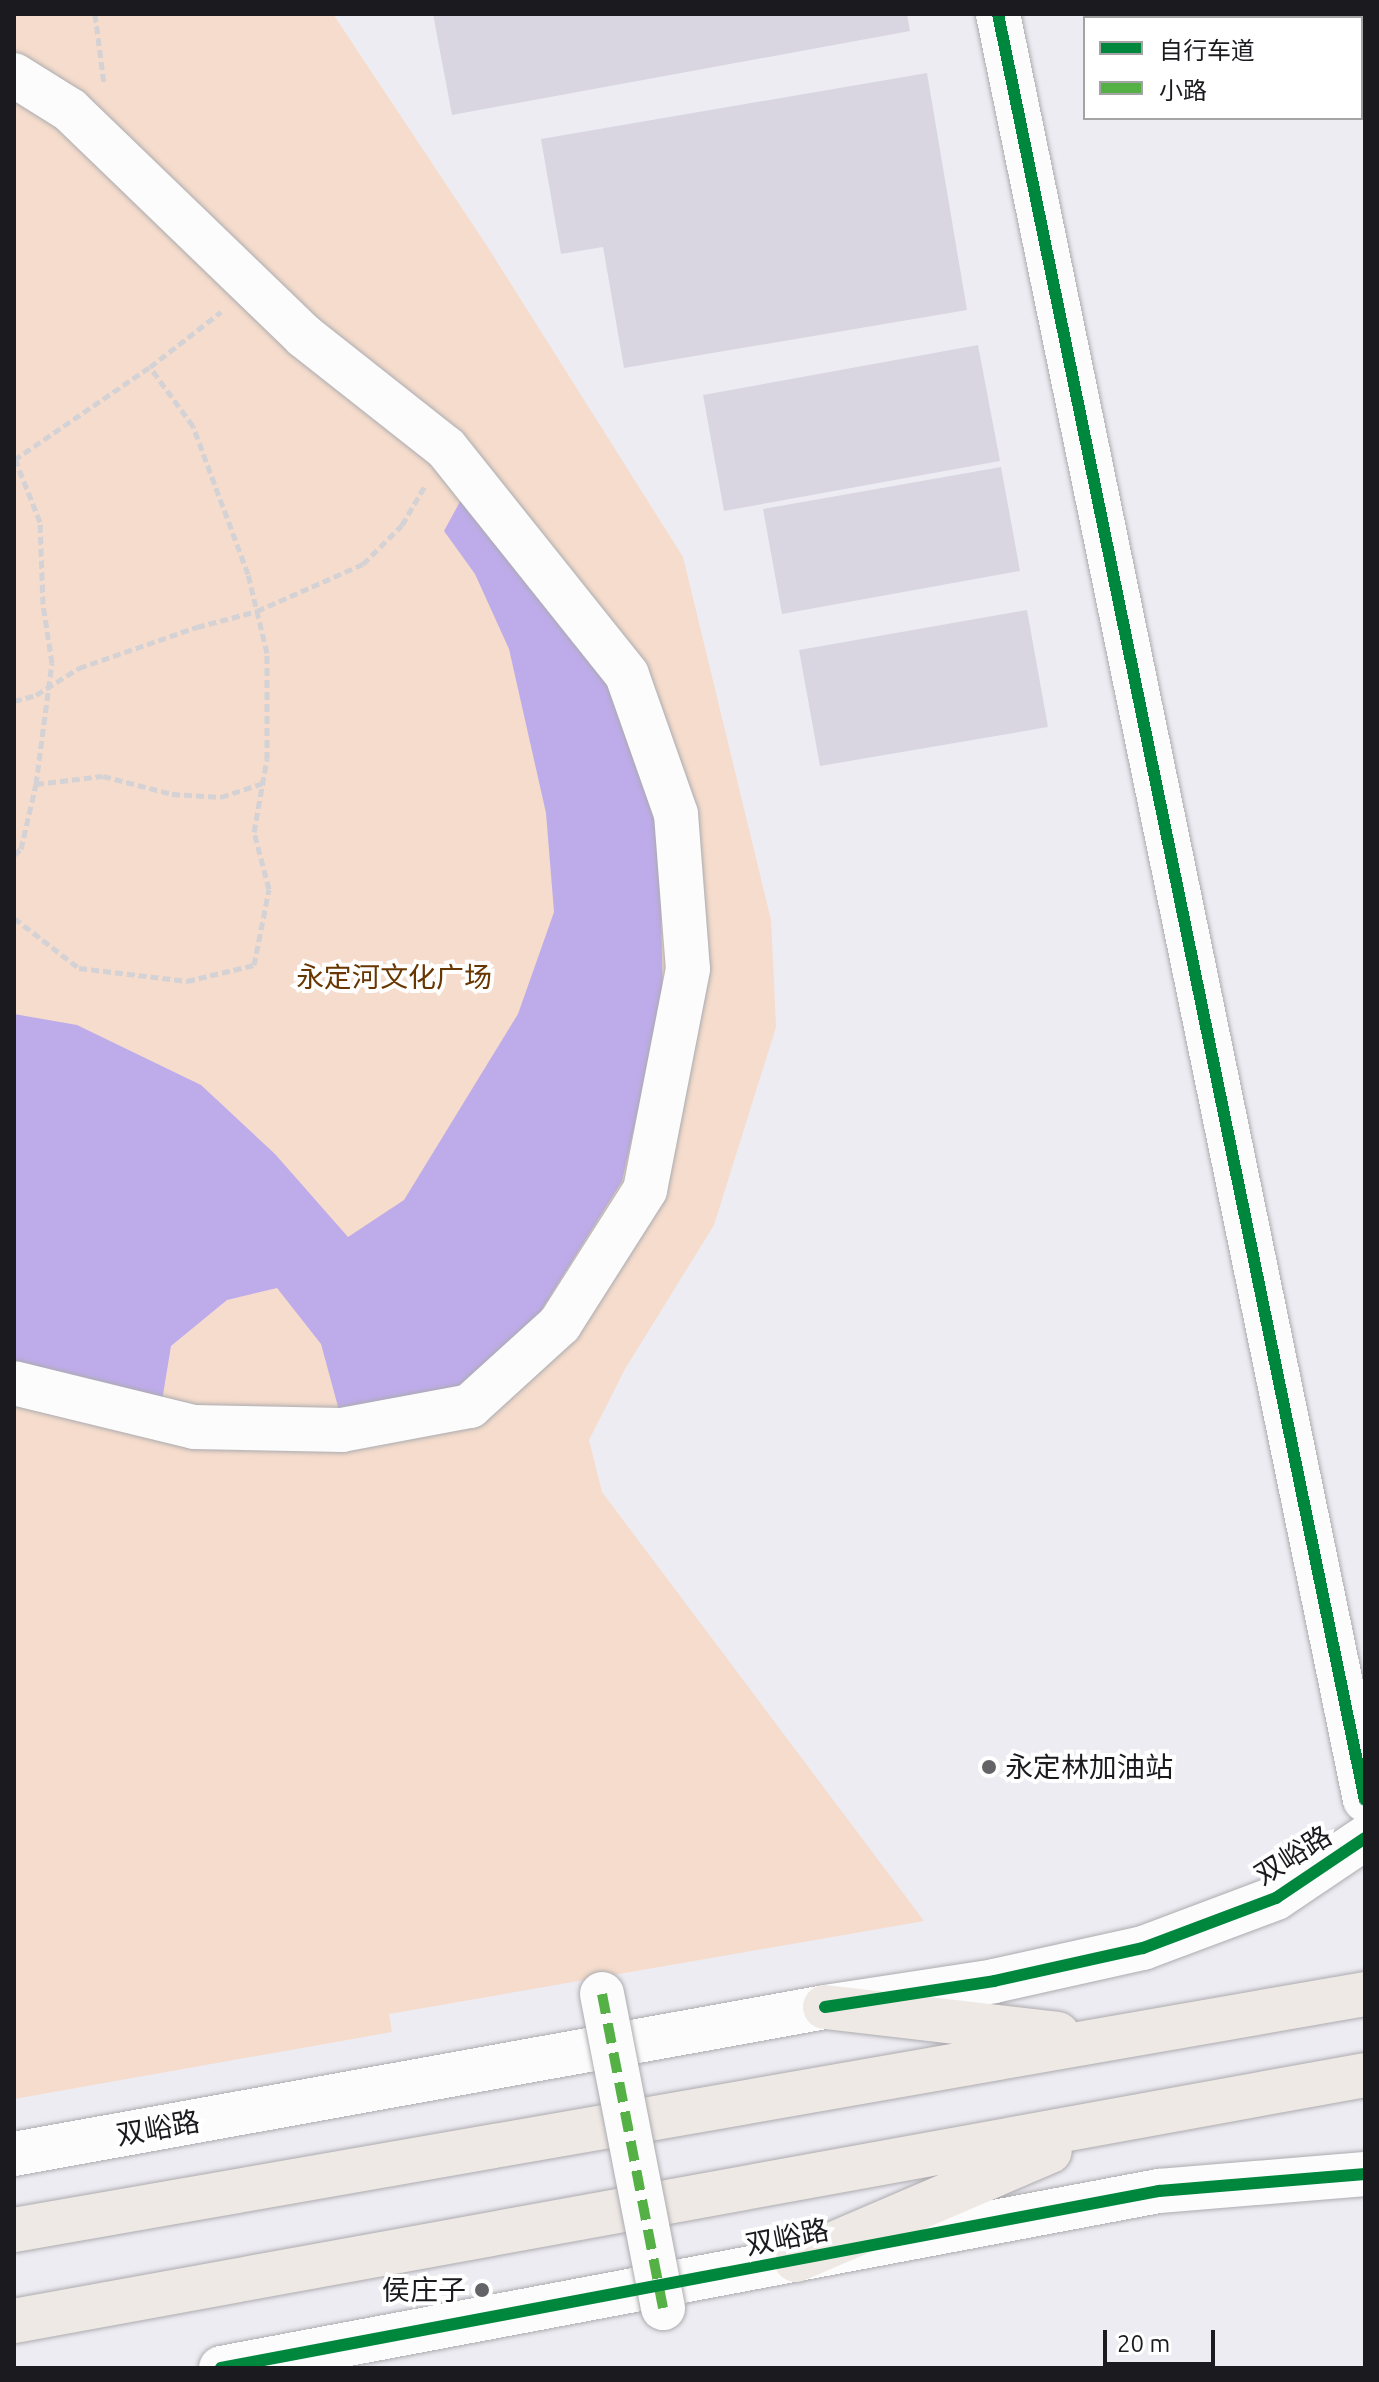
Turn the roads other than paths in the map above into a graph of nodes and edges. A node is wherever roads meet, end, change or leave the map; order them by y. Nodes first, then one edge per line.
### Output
1 (998, 14) edge
2 (14, 75) edge
3 (14, 1383) edge
4 (1365, 1800) edge
5 (1365, 1838) edge
6 (602, 1994) dead end
7 (1365, 1994) edge
8 (825, 2007) junction
9 (1103, 2039) junction
10 (1365, 2075) edge
11 (1122, 2120) junction
12 (14, 2154) edge
13 (1365, 2174) edge
14 (14, 2230) edge
15 (796, 2260) junction
16 (663, 2308) dead end
17 (14, 2321) edge
18 (221, 2368) edge

1 - 4 street
2 - 3 street
5 - 8 street, 双峪路
6 - 16 street, bridge
7 - 9 highway
8 - 9 highway
8 - 12 street, 双峪路
9 - 14 highway
10 - 11 highway, 双峪路
11 - 15 highway
11 - 17 highway, 双峪路
13 - 15 street, 双峪路
15 - 18 street, 双峪路

